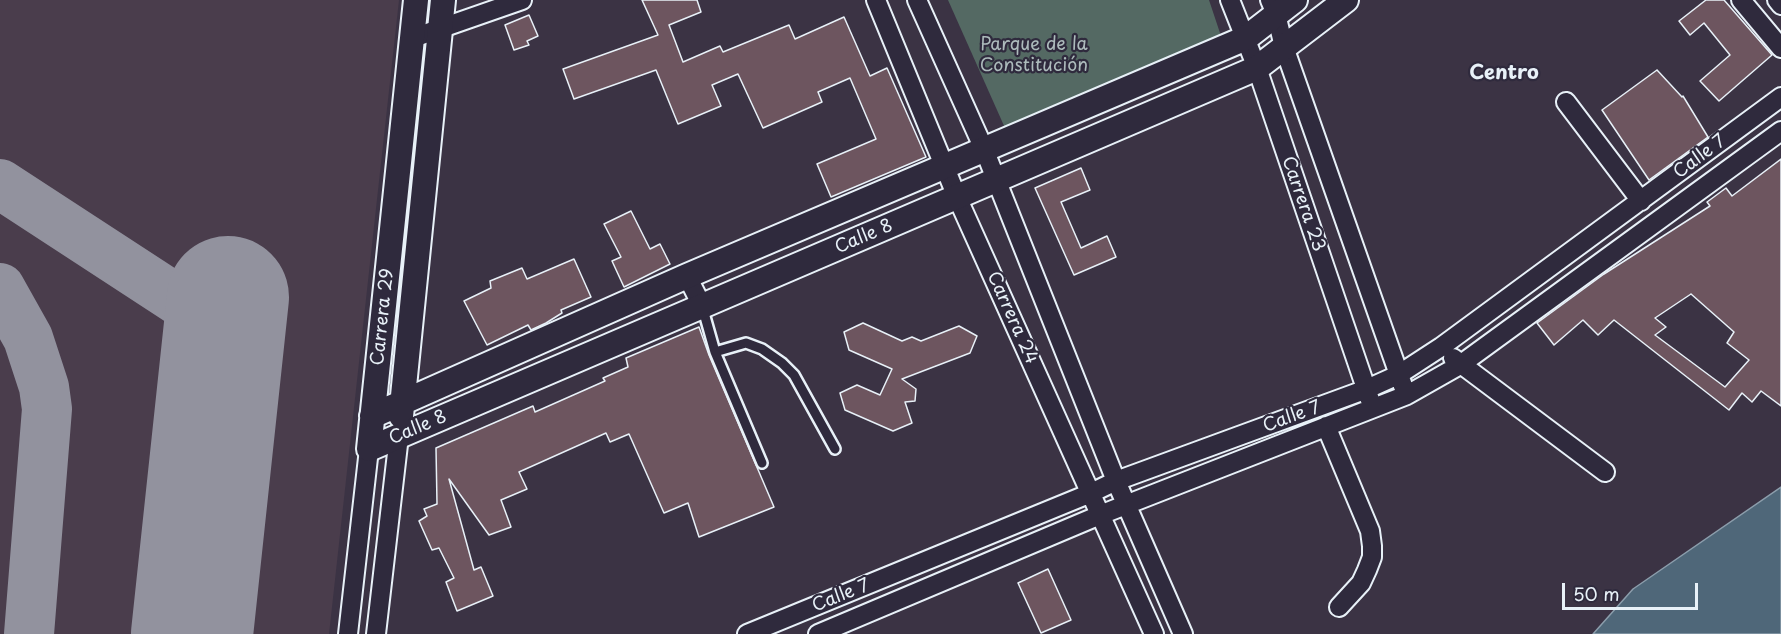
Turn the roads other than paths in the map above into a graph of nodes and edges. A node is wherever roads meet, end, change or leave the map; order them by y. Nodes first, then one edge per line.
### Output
1 (522, 0) edge
2 (876, 0) edge
3 (917, 0) edge
4 (1230, 0) edge
5 (1346, 0) edge
6 (1741, 0) edge
7 (1777, 0) edge
8 (447, 1) edge
9 (1280, 5) edge
10 (1781, 5) edge
11 (416, 7) edge
12 (439, 30) junction
13 (413, 38) junction
14 (1246, 38) junction
15 (1284, 47) junction
16 (1781, 48) edge
17 (1257, 68) junction
18 (1781, 97) edge
19 (1566, 102) dead end
20 (1781, 131) edge
21 (984, 149) junction
22 (945, 167) junction
23 (1674, 176) junction
24 (996, 180) junction
25 (957, 197) junction
26 (1689, 197) junction
27 (1641, 201) junction
28 (687, 276) junction
29 (702, 306) junction
30 (1441, 346) junction
31 (715, 352) junction
32 (1460, 366) junction
33 (1398, 375) junction
34 (1367, 389) junction
35 (1407, 396) junction
36 (403, 403) junction
37 (1372, 409) junction
38 (372, 416) junction
39 (1326, 426) junction
40 (399, 436) junction
41 (369, 449) junction
42 (835, 449) dead end
43 (762, 463) dead end
44 (1605, 472) dead end
45 (1116, 481) junction
46 (1091, 493) junction
47 (1127, 505) junction
48 (1100, 515) junction
49 (828, 602) junction
50 (1339, 607) dead end
51 (837, 626) junction
52 (348, 634) edge
53 (376, 634) edge
54 (747, 634) edge
55 (818, 634) edge
56 (1154, 634) edge
57 (1183, 634) edge

1 - 12 street
2 - 22 street, Carrera 24
3 - 21 street, Carrera 24
4 - 14 street, Carrera 23
5 - 15 main road, Calle 8
6 - 16 street
7 - 10 street
8 - 11 street
8 - 12 main road, Carrera 29
9 - 14 main road, Calle 8
9 - 15 street, Carrera 23
11 - 13 main road, Carrera 29
12 - 13 street
12 - 36 main road, Carrera 29
13 - 38 main road, Carrera 29
14 - 17 street, Carrera 23
14 - 21 main road, Calle 8
15 - 17 main road, Calle 8
15 - 33 street, Carrera 23
17 - 24 main road, Calle 8
17 - 34 street, Carrera 23
18 - 23 street, Calle 7
19 - 27 street
20 - 26 street, Calle 7
21 - 22 main road, Calle 8
21 - 24 street, Carrera 24
22 - 25 street, Carrera 24
22 - 28 main road, Calle 8
23 - 26 street
23 - 27 street, Calle 7
24 - 25 main road, Calle 8
24 - 45 street, Carrera 24
25 - 29 main road, Calle 8
25 - 46 street, Carrera 24
26 - 32 street, Calle 7
27 - 30 street, Calle 7
28 - 29 street
28 - 36 main road, Calle 8
29 - 31 lane
29 - 40 main road, Calle 8
30 - 32 street
30 - 33 street, Calle 7
31 - 42 lane
31 - 43 lane
32 - 35 street, Calle 7
32 - 44 street
33 - 34 street, Calle 7
33 - 35 street, Carrera 23
34 - 37 street, Carrera 23
34 - 45 street, Calle 7
35 - 37 street, Calle 7
36 - 38 main road, Calle 8
36 - 40 main road, Carrera 29
37 - 39 street, Calle 7
38 - 41 main road, Carrera 29
39 - 47 street, Calle 7
39 - 50 street
40 - 41 main road, Calle 8
40 - 53 street, Carrera 29
41 - 52 street, Carrera 29
45 - 46 street, Calle 7
45 - 47 street, Carrera 24
46 - 48 street, Carrera 24
46 - 49 street, Calle 7
47 - 48 street, Calle 7
47 - 57 street, Carrera 24
48 - 51 street, Calle 7
48 - 56 street, Carrera 24
49 - 51 street
49 - 54 street, Calle 7
51 - 55 street, Calle 7

